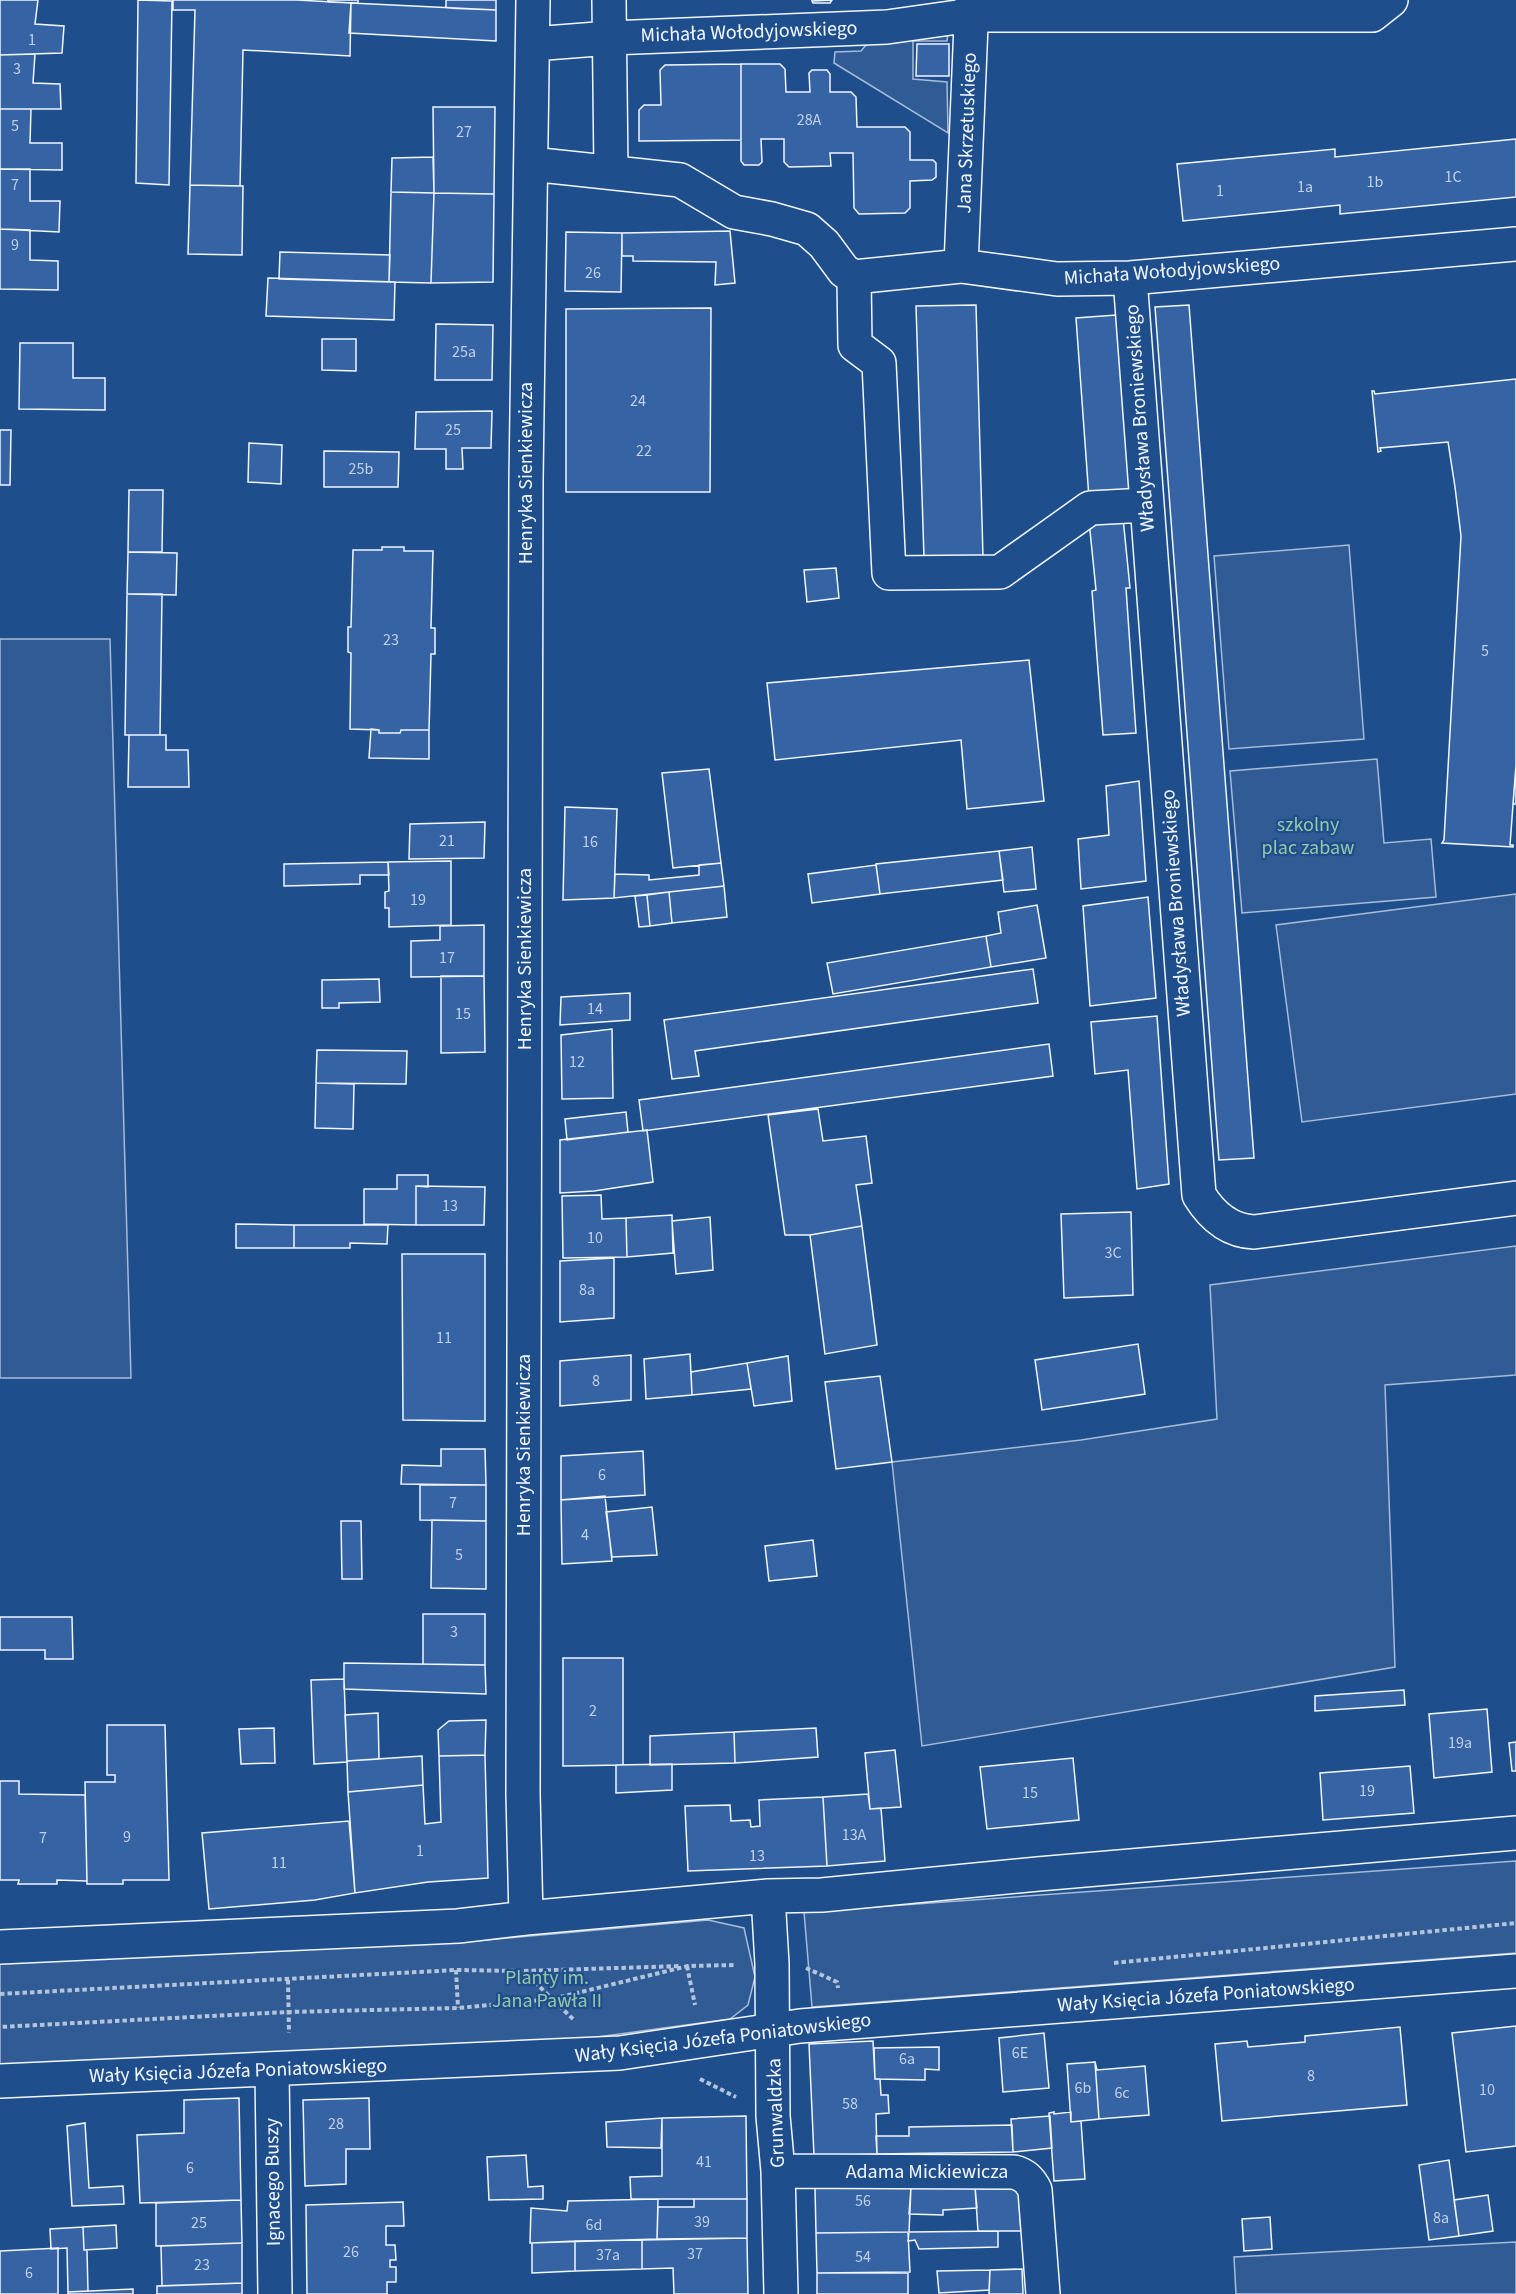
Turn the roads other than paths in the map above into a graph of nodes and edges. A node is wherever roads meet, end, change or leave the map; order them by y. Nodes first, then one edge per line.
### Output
1 (533, 0) edge
2 (609, 0) edge
3 (1391, 0) edge
4 (972, 8) edge
5 (610, 38) junction
6 (533, 44) junction
7 (531, 164) junction
8 (611, 171) junction
9 (1516, 244) edge
10 (961, 266) junction
11 (854, 277) junction
12 (1130, 278) junction
13 (1146, 505) junction
14 (1516, 1198) edge
15 (1516, 1833) edge
16 (768, 1896) junction
17 (526, 1918) junction
18 (0, 1947) edge
19 (1516, 1971) edge
20 (774, 2029) junction
21 (272, 2071) junction
22 (0, 2081) edge
23 (778, 2171) junction
24 (275, 2294) edge
25 (781, 2294) edge
26 (1043, 2294) edge

1 - 6 street, Henryka Sienkiewicza
2 - 5 street
3 - 4 street, Michała Wołodyjowskiego
4 - 5 street, Michała Wołodyjowskiego
4 - 10 street, Jana Skrzetuskiego
5 - 6 street, Michała Wołodyjowskiego
5 - 8 street
6 - 7 street, Henryka Sienkiewicza
7 - 8 street
7 - 17 street, Henryka Sienkiewicza
8 - 11 street
9 - 12 street, Michała Wołodyjowskiego
10 - 11 street, Michała Wołodyjowskiego
10 - 12 street, Michała Wołodyjowskiego
11 - 13 street
12 - 13 street, Władysława Broniewskiego
13 - 14 street, Władysława Broniewskiego
15 - 16 street
16 - 17 street
16 - 20 street, Grunwaldzka
17 - 18 street
19 - 20 street, Wały Księcia Józefa Poniatowskiego
20 - 21 street, Wały Księcia Józefa Poniatowskiego
20 - 23 street, Grunwaldzka
21 - 22 street, Wały Księcia Józefa Poniatowskiego
21 - 24 street, Ignacego Buszy
23 - 25 street, Grunwaldzka
23 - 26 street, Adama Mickiewicza

